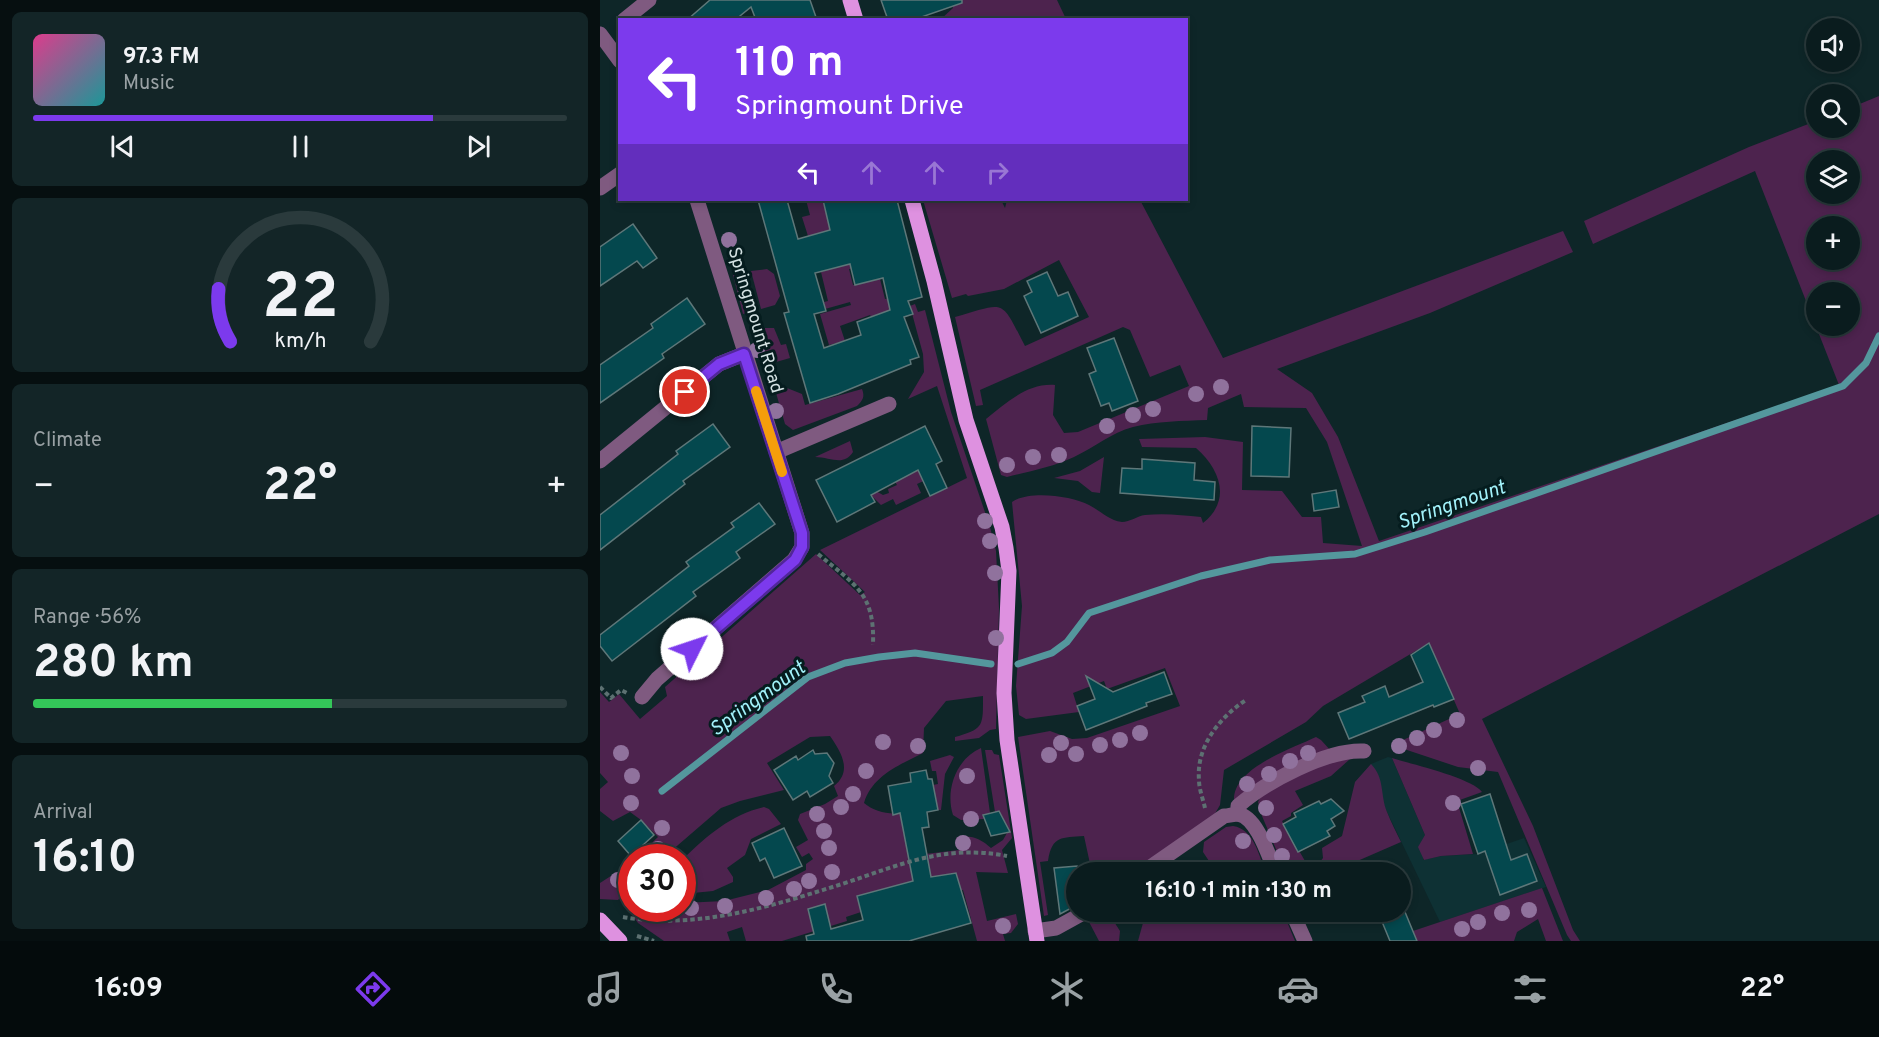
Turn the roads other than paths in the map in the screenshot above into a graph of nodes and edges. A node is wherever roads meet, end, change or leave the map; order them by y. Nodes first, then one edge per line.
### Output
1 (649, 0) edge
2 (850, 0) edge
3 (626, 18) edge
4 (855, 18) edge
5 (618, 24) edge
6 (601, 36) edge
7 (618, 58) edge
8 (618, 175) edge
9 (600, 188) edge
10 (697, 201) edge
11 (912, 201) edge
12 (744, 354) junction
13 (889, 405) dead end
14 (776, 452) junction
15 (600, 461) edge
16 (642, 697) road end
17 (1364, 751) dead end
18 (1238, 814) junction
19 (1158, 862) edge
20 (1271, 862) edge
21 (600, 920) edge
22 (1067, 922) edge
23 (1296, 922) edge
24 (1036, 936) edge
25 (620, 941) edge
26 (1305, 941) edge

1 - 3 street
2 - 4 main road
5 - 6 street
6 - 7 street
8 - 9 street
10 - 12 street, Springmount Road
11 - 24 main road
12 - 14 street, Springmount Road
12 - 15 street
13 - 14 street
14 - 16 street, Springmount Road
17 - 18 street
18 - 19 street
18 - 20 street
21 - 25 main road
22 - 24 street
23 - 26 street

